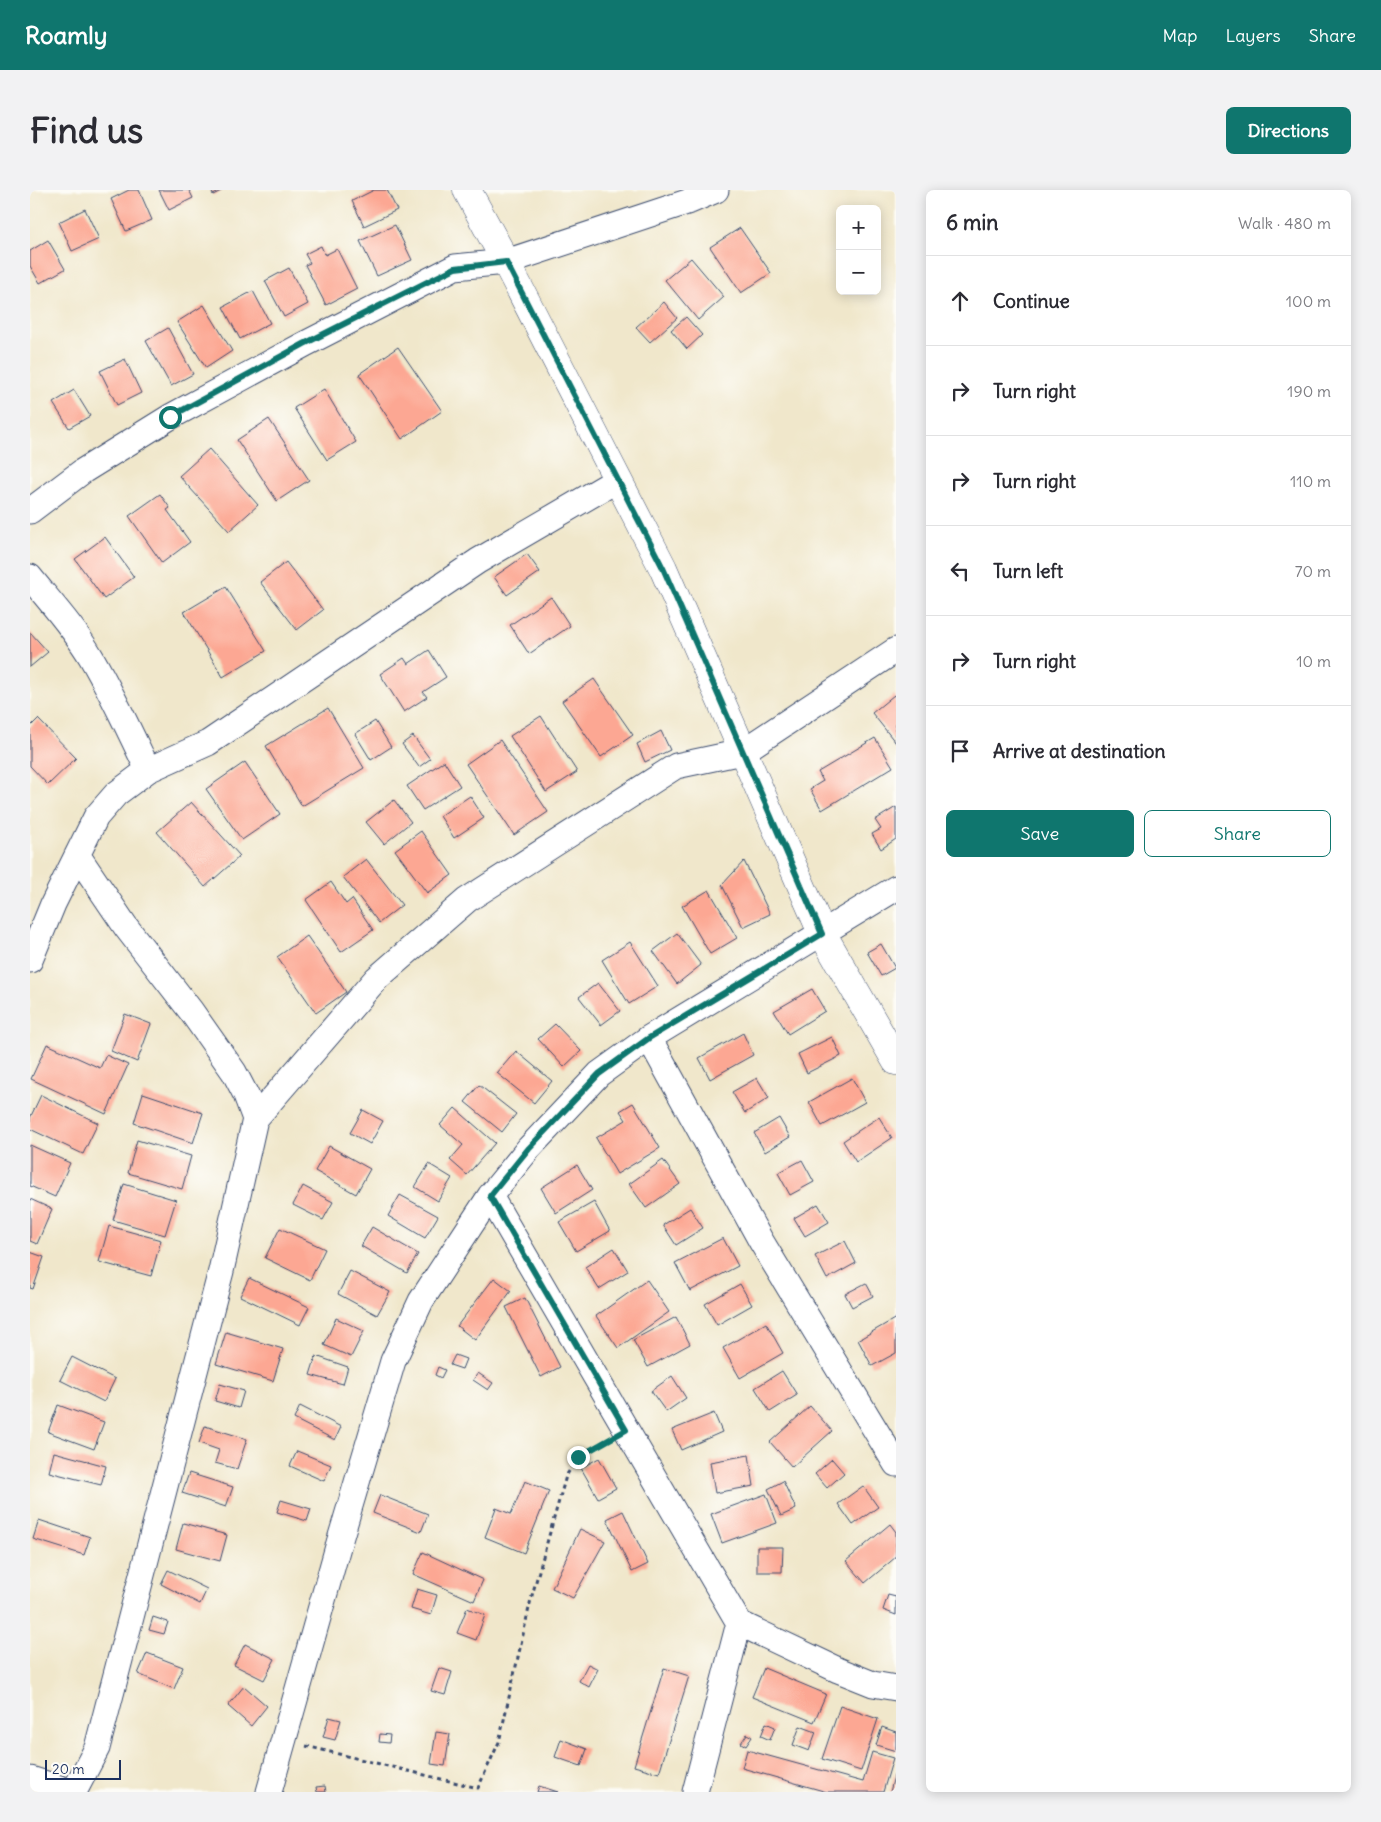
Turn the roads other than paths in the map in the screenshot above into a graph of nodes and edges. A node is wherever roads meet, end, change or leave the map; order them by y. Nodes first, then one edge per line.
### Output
1 (467, 190) edge
2 (716, 190) edge
3 (690, 196) edge
4 (506, 262) junction
5 (617, 480) junction
6 (30, 511) edge
7 (30, 577) edge
8 (896, 650) edge
9 (742, 752) junction
10 (148, 770) junction
11 (78, 856) junction
12 (896, 888) edge
13 (822, 934) junction
14 (30, 960) edge
15 (649, 1038) junction
16 (896, 1061) edge
17 (255, 1119) junction
18 (490, 1196) junction
19 (896, 1464) edge
20 (739, 1623) junction
21 (896, 1688) edge
22 (30, 1779) edge
23 (73, 1792) edge
24 (269, 1792) edge
25 (694, 1792) edge

1 - 4 street
2 - 3 street
3 - 4 street
4 - 5 street
4 - 6 street
5 - 9 street
5 - 10 street
7 - 10 street
8 - 9 street
9 - 13 street
9 - 17 street
10 - 11 street
11 - 14 street
11 - 17 street
12 - 13 street
13 - 15 street
13 - 16 street
15 - 18 street
15 - 19 street
17 - 23 street
18 - 20 street
18 - 24 street
20 - 21 street
20 - 25 street
22 - 23 street

